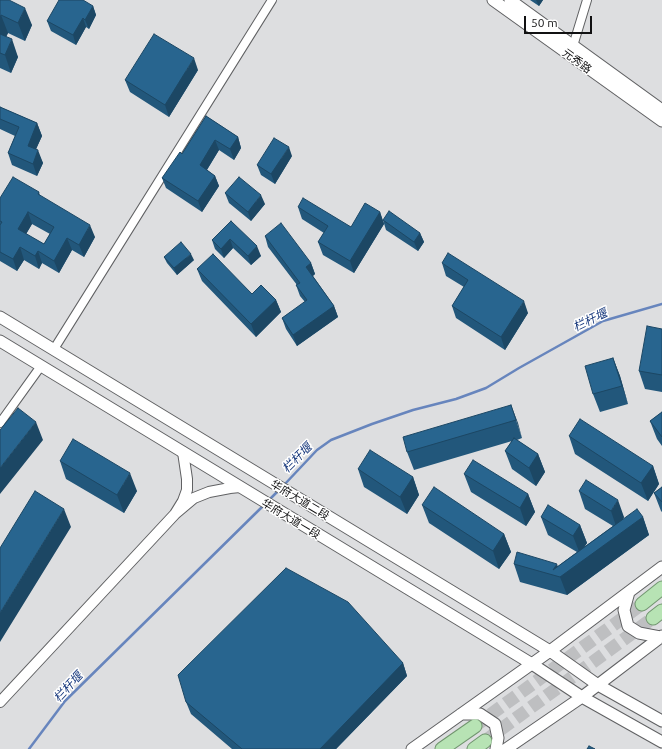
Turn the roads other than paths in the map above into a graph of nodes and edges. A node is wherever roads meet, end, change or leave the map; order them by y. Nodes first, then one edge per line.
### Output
1 (272, 0) edge
2 (493, 0) edge
3 (510, 0) edge
4 (587, 0) edge
5 (571, 50) junction
6 (662, 110) edge
7 (662, 121) edge
8 (0, 317) edge
9 (0, 341) edge
10 (54, 349) junction
11 (41, 366) junction
12 (0, 423) edge
13 (183, 452) junction
14 (240, 488) junction
15 (175, 514) junction
16 (662, 567) edge
17 (662, 588) edge
18 (629, 592) junction
19 (642, 604) tunnel mouth
20 (661, 636) edge
21 (550, 651) junction
22 (532, 664) junction
23 (598, 685) junction
24 (582, 697) junction
25 (0, 702) edge
26 (461, 714) junction
27 (662, 721) edge
28 (476, 726) tunnel mouth
29 (485, 741) tunnel mouth
30 (662, 742) edge
31 (412, 749) edge
32 (442, 749) edge
33 (474, 749) edge
34 (496, 749) edge
35 (506, 749) edge

1 - 10 street
2 - 5 main road, 元秀路
3 - 5 main road, 元秀路
4 - 5 street
5 - 6 main road, 元秀路
5 - 7 main road, 元秀路
8 - 10 main road, 华府大道二段
9 - 11 main road, 华府大道一段
10 - 21 main road, 华府大道二段
11 - 12 street
11 - 13 main road, 华府大道一段
13 - 14 main road, 华府大道一段
13 - 15 street
14 - 15 street
14 - 22 main road, 华府大道一段
15 - 25 street
16 - 18 main road
17 - 19 highway
18 - 20 main road
18 - 21 main road
20 - 23 main road
21 - 22 main road
21 - 23 main road, 华府大道二段
22 - 24 main road, 华府大道一段
22 - 26 main road
23 - 24 main road
23 - 27 main road
24 - 30 main road, 华府大道一段
24 - 35 main road
26 - 31 main road
26 - 34 main road
28 - 32 highway
29 - 33 highway

